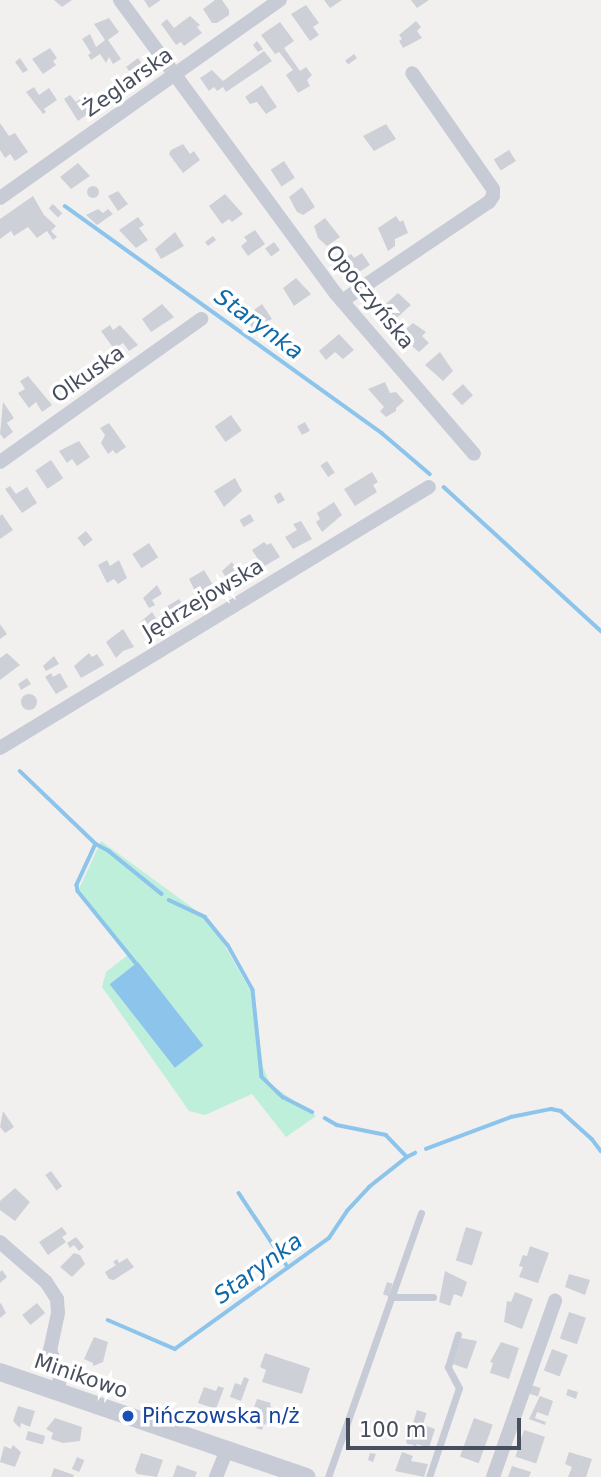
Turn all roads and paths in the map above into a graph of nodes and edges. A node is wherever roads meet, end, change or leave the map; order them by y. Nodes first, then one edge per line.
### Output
1 (120, 0) edge
2 (281, 0) edge
3 (412, 73) dead end
4 (174, 75) junction
5 (0, 198) edge
6 (342, 301) junction
7 (201, 319) dead end
8 (474, 454) dead end
9 (0, 462) edge
10 (429, 487) dead end
11 (1, 745) edge
12 (421, 1213) dead end
13 (0, 1242) edge
14 (391, 1297) junction
15 (433, 1297) dead end
16 (555, 1301) dead end
17 (458, 1335) dead end
18 (0, 1372) edge
19 (58, 1392) junction
20 (227, 1450) junction
21 (216, 1477) edge
22 (306, 1477) edge
23 (328, 1477) edge
24 (429, 1477) edge
25 (493, 1477) edge

1 - 4 street, Opoczyńska
2 - 4 street, Żeglarska
3 - 6 street
4 - 5 street, Żeglarska
4 - 6 street, Opoczyńska
6 - 8 street, Opoczyńska
7 - 9 street, Olkuska
10 - 11 street, Jędrzejowska
12 - 14 lane
13 - 19 street
14 - 15 lane
14 - 23 lane
16 - 25 street
17 - 24 lane
18 - 19 street, Minikowo
19 - 20 street, Minikowo
20 - 21 street
20 - 22 street, Minikowo

